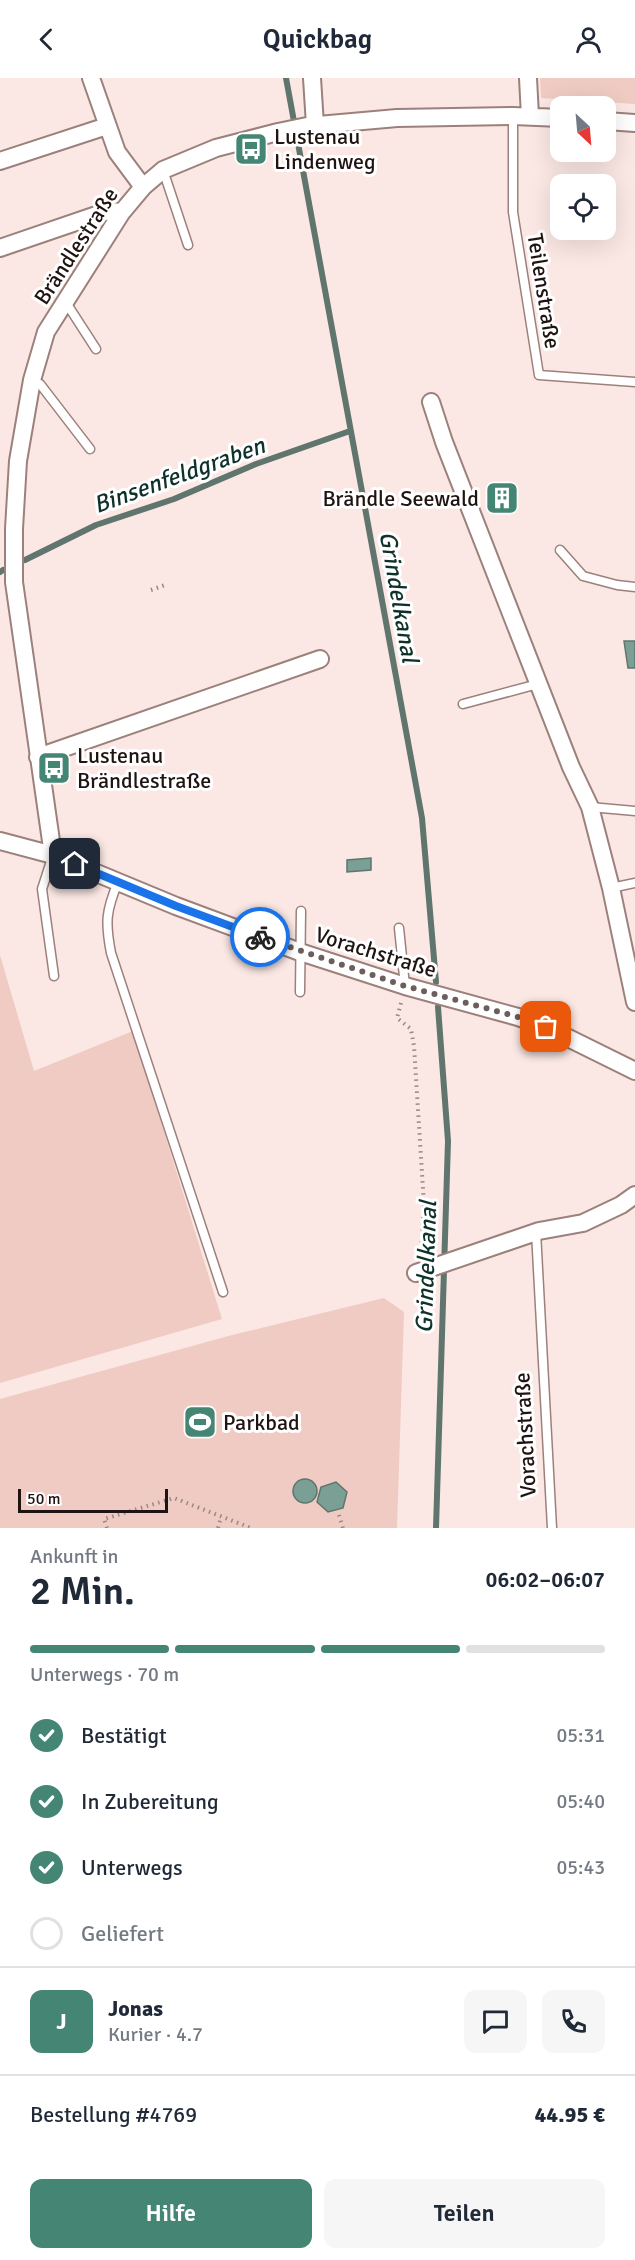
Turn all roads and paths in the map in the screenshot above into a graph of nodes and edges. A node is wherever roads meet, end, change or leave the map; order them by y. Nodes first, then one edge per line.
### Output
1 (90, 78) edge
2 (312, 78) edge
3 (528, 78) edge
4 (513, 116) junction
5 (530, 116) junction
6 (550, 117) edge
7 (616, 122) edge
8 (635, 123) edge
9 (108, 126) junction
10 (311, 126) junction
11 (0, 161) edge
12 (163, 170) junction
13 (143, 187) junction
14 (122, 212) junction
15 (188, 245) dead end
16 (0, 248) edge
17 (65, 301) junction
18 (96, 349) dead end
19 (32, 380) junction
20 (635, 382) edge
21 (431, 402) dead end
22 (90, 449) dead end
23 (560, 550) dead end
24 (168, 584) dead end
25 (635, 587) edge
26 (151, 590) dead end
27 (320, 659) dead end
28 (538, 684) junction
29 (463, 704) dead end
30 (38, 757) junction
31 (591, 807) junction
32 (635, 811) edge
33 (0, 842) edge
34 (53, 855) junction
35 (118, 882) junction
36 (635, 883) edge
37 (611, 888) junction
38 (301, 911) dead end
39 (399, 928) dead end
40 (300, 952) junction
41 (632, 969) edge
42 (54, 976) dead end
43 (405, 986) junction
44 (300, 992) dead end
45 (635, 1002) edge
46 (635, 1071) edge
47 (635, 1195) edge
48 (536, 1232) junction
49 (411, 1255) dead end
50 (422, 1270) dead end
51 (223, 1292) dead end
52 (339, 1515) dead end
53 (221, 1517) junction
54 (107, 1528) edge
55 (218, 1528) edge
56 (251, 1528) edge
57 (343, 1528) edge
58 (552, 1528) edge

1 - 9 street
2 - 10 street
3 - 5 street
4 - 5 street, Brändlestraße
4 - 10 street, Brändlestraße
4 - 20 lane, Teilenstraße
5 - 6 street, Brändlestraße
7 - 8 street
9 - 11 street
9 - 13 street
10 - 12 street, Brändlestraße
12 - 13 street, Brändlestraße
12 - 15 lane
13 - 14 street, Brändlestraße
14 - 16 street
14 - 17 street, Brändlestraße
17 - 18 lane
17 - 19 street, Brändlestraße
19 - 22 lane
19 - 30 street, Brändlestraße
21 - 28 street
23 - 25 lane
24 - 26 path
27 - 30 street
28 - 29 lane
28 - 31 street
30 - 34 street, Brändlestraße
31 - 32 lane
31 - 37 street
33 - 34 street, Vorachstraße
34 - 35 street, Vorachstraße
34 - 42 lane
35 - 40 street, Vorachstraße
35 - 51 lane
36 - 37 lane
37 - 41 street
38 - 40 lane
39 - 43 lane
40 - 43 street, Vorachstraße
40 - 44 lane
41 - 45 street
43 - 46 street, Vorachstraße
43 - 49 path
47 - 48 street
48 - 50 street
48 - 58 lane, Vorachstraße
52 - 57 path
53 - 54 path
53 - 55 path
53 - 56 path

